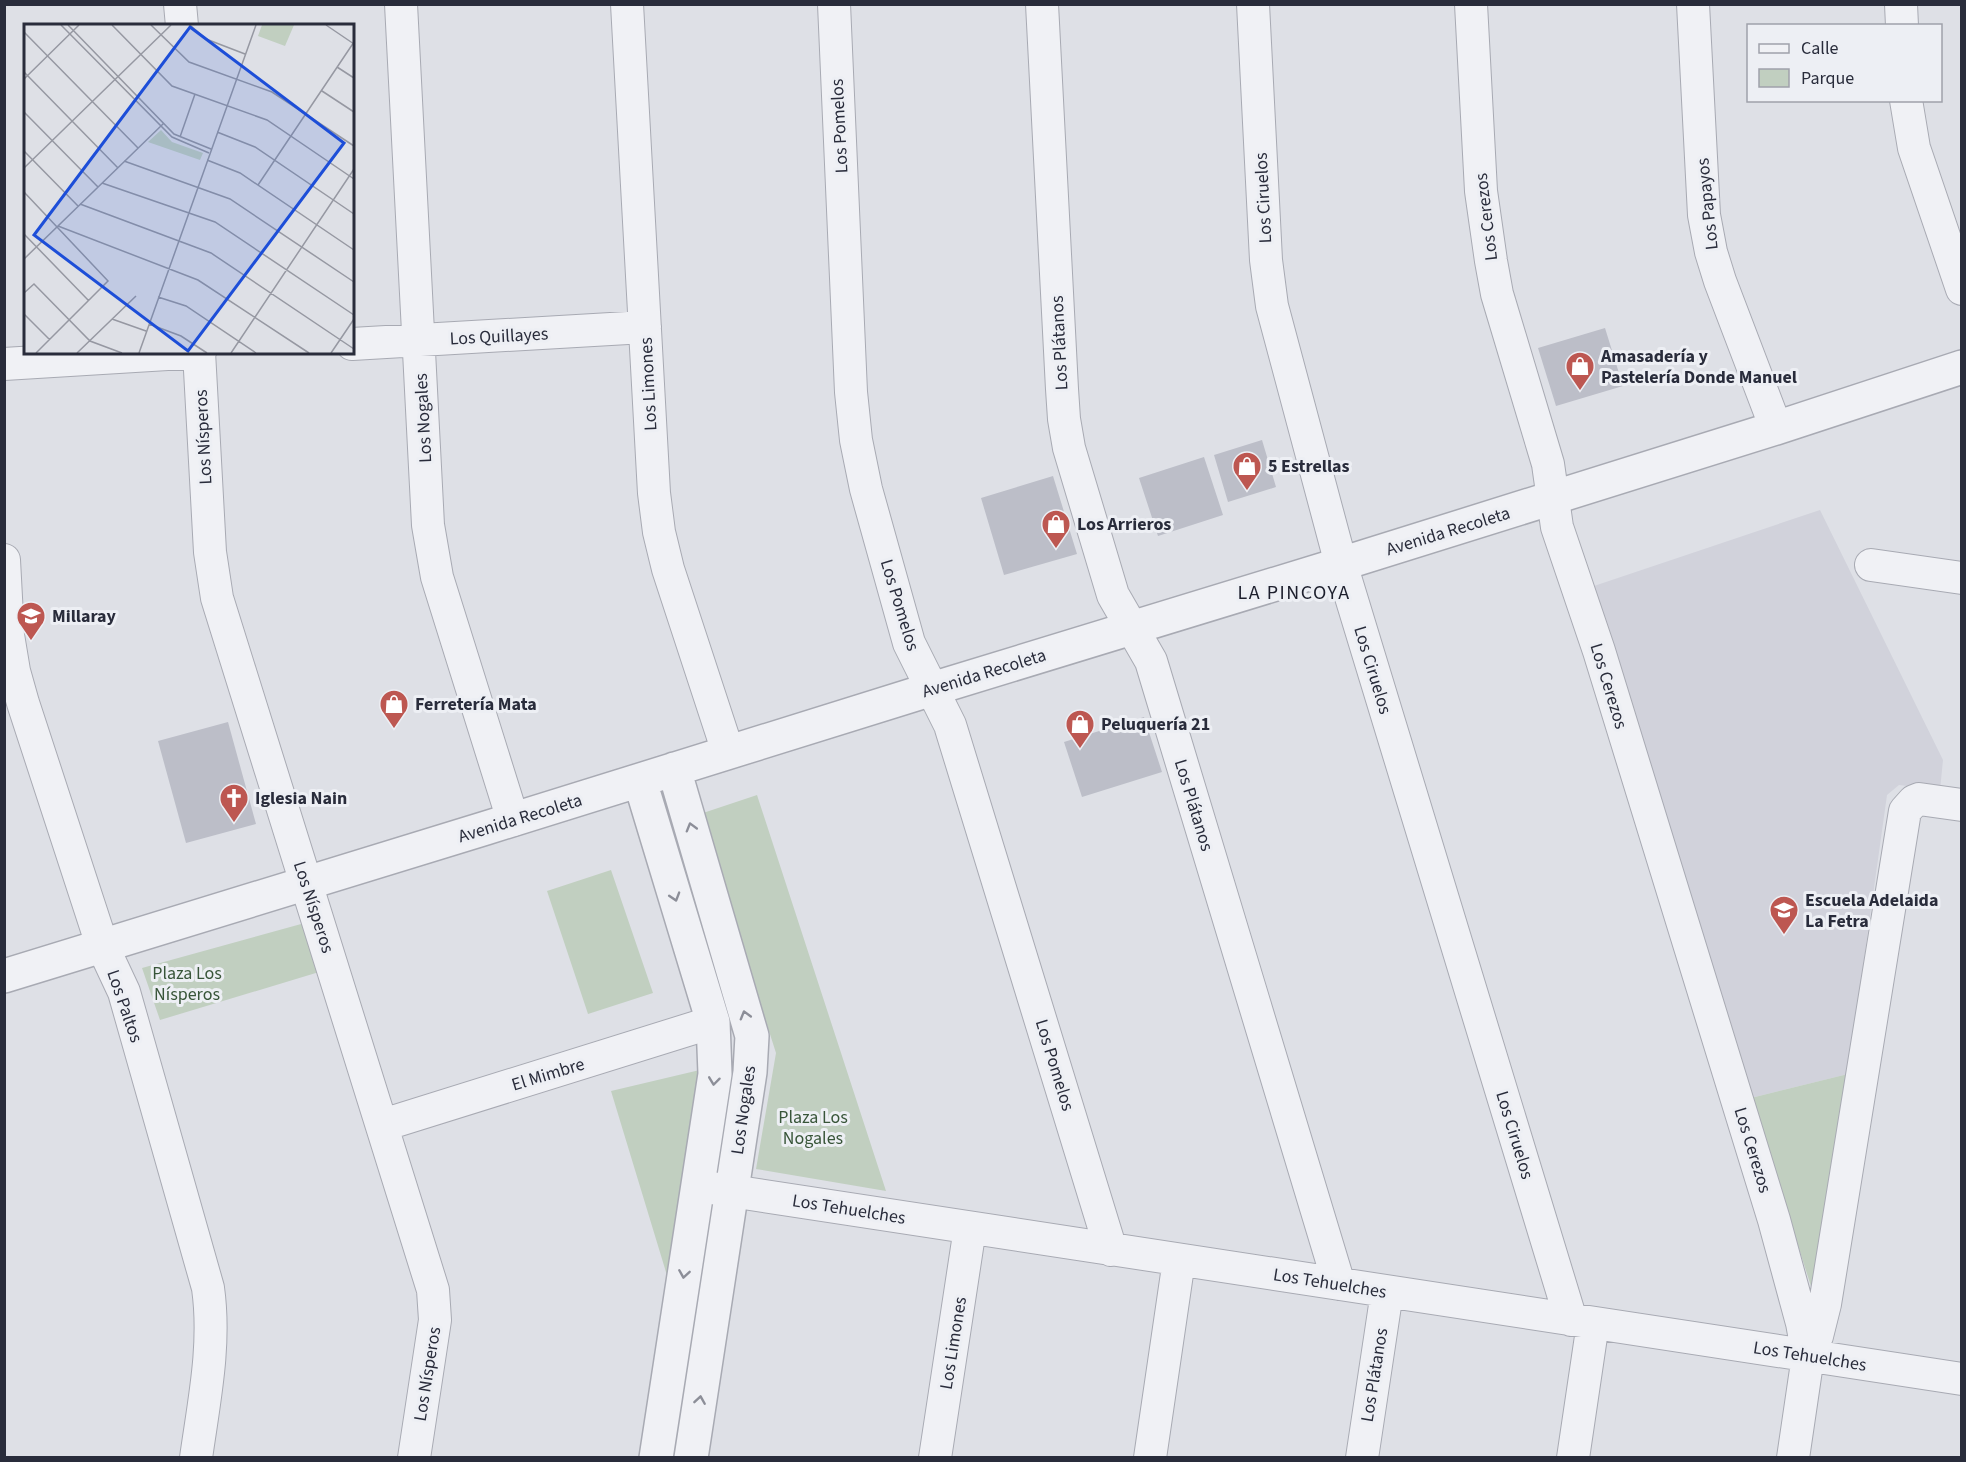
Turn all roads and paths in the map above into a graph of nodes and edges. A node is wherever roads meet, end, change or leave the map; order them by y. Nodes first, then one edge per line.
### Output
1 (180, 4) edge
2 (401, 4) edge
3 (627, 4) edge
4 (834, 4) edge
5 (1042, 4) edge
6 (1253, 4) edge
7 (1471, 4) edge
8 (1693, 4) edge
9 (1901, 4) edge
10 (182, 24) edge
11 (1902, 24) edge
12 (1906, 102) edge
13 (1962, 290) edge
14 (645, 327) junction
15 (418, 340) junction
16 (354, 344) edge
17 (181, 354) edge
18 (199, 354) edge
19 (4, 364) edge
20 (1962, 367) edge
21 (1776, 428) junction
22 (1553, 498) junction
23 (4, 560) edge
24 (1341, 564) junction
25 (1871, 565) dead end
26 (1962, 578) edge
27 (1132, 628) junction
28 (932, 689) junction
29 (728, 752) junction
30 (674, 770) junction
31 (640, 780) junction
32 (1962, 805) edge
33 (513, 820) junction
34 (306, 883) junction
35 (102, 945) junction
36 (4, 976) edge
37 (713, 1022) junction
38 (383, 1125) junction
39 (698, 1186) junction
40 (732, 1191) junction
41 (970, 1228) junction
42 (1112, 1250) junction
43 (1179, 1260) junction
44 (1339, 1284) junction
45 (1387, 1292) junction
46 (1582, 1321) junction
47 (1808, 1356) junction
48 (1962, 1379) edge
49 (196, 1458) edge
50 (414, 1458) edge
51 (656, 1458) edge
52 (691, 1458) edge
53 (935, 1458) edge
54 (1150, 1458) edge
55 (1362, 1458) edge
56 (1573, 1458) edge
57 (1793, 1458) edge

1 - 10 street
2 - 15 street, Los Nogales
3 - 14 street, Los Limones
4 - 28 street, Los Pomelos
5 - 27 street, Los Plátanos
6 - 24 street, Los Ciruelos
7 - 22 street, Los Cerezos
8 - 21 street, Los Papayos
9 - 11 street
12 - 13 street
14 - 15 street, Los Quillayes
14 - 29 street, Los Limones
15 - 16 street, Los Quillayes
15 - 33 street, Los Nogales
17 - 19 street
18 - 34 street, Los Nísperos
20 - 21 street, Avenida Recoleta
21 - 22 street, Avenida Recoleta
22 - 24 street, Avenida Recoleta
22 - 47 street, Los Cerezos
23 - 35 street, Los Paltos
24 - 27 street, Avenida Recoleta
24 - 46 street, Los Ciruelos
25 - 26 street
27 - 28 street, Avenida Recoleta
27 - 44 street, Los Plátanos
28 - 29 street, Avenida Recoleta
28 - 42 street, Los Pomelos
29 - 30 street, Avenida Recoleta
30 - 31 street, Avenida Recoleta
40 -> 30 street, Los Nogales
31 - 33 street, Avenida Recoleta
31 -> 37 street, Los Nogales
32 - 47 street, Los Cerezos
33 - 34 street, Avenida Recoleta
34 - 35 street, Avenida Recoleta
34 - 38 street, Los Nísperos
35 - 36 street, Avenida Recoleta
35 - 49 street, Los Paltos
37 - 38 street, El Mimbre
37 -> 39 street, Los Nogales
38 - 50 street, Los Nísperos
39 - 40 street, Los Tehuelches
39 -> 51 street, Los Nogales
40 - 41 street, Los Tehuelches
52 -> 40 street, Los Nogales
41 - 42 street, Los Tehuelches
41 - 53 street, Los Limones
42 - 43 street, Los Tehuelches
43 - 44 street, Los Tehuelches
43 - 54 street
44 - 45 street, Los Tehuelches
45 - 46 street, Los Tehuelches
45 - 55 street, Los Plátanos
46 - 47 street, Los Tehuelches
46 - 56 street, Los Ciruelos
47 - 48 street, Los Tehuelches
47 - 57 street, Los Cerezos

